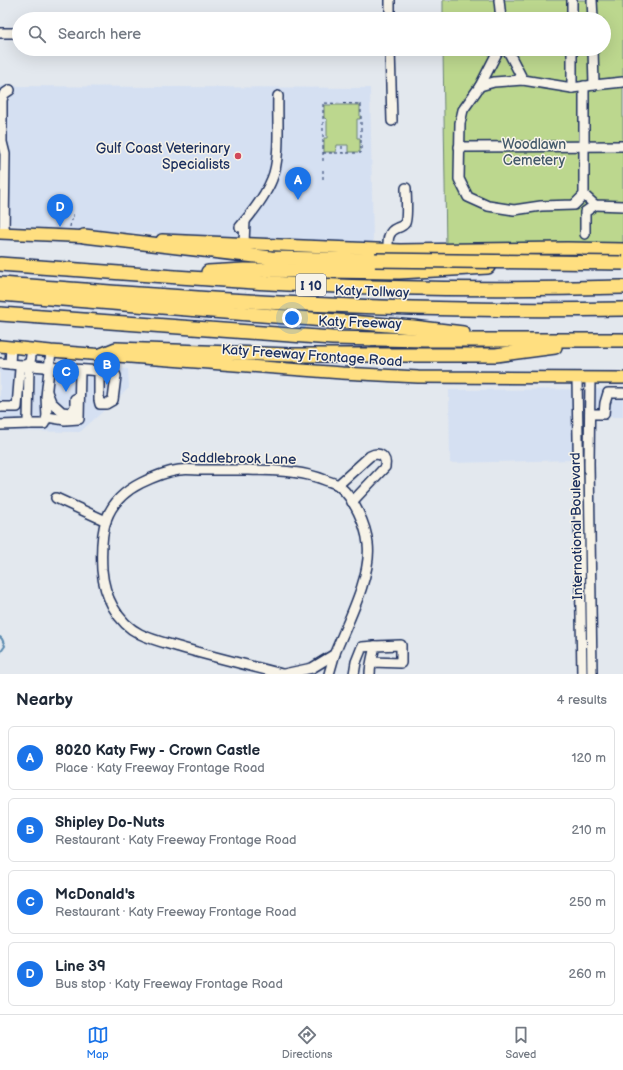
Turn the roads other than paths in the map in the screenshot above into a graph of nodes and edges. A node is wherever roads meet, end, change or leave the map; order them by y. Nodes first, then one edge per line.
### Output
1 (390, 0) edge
2 (499, 0) edge
3 (572, 0) edge
4 (592, 0) edge
5 (390, 12) edge
6 (500, 12) edge
7 (572, 12) edge
8 (593, 12) edge
9 (0, 33) edge
10 (12, 33) edge
11 (390, 56) edge
12 (495, 56) edge
13 (511, 56) edge
14 (572, 56) edge
15 (592, 56) edge
16 (523, 80) junction
17 (623, 82) edge
18 (480, 86) junction
19 (589, 86) junction
20 (572, 88) junction
21 (10, 90) dead end
22 (278, 96) dead end
23 (392, 121) dead end
24 (584, 146) junction
25 (623, 146) edge
26 (459, 147) junction
27 (406, 188) dead end
28 (584, 195) junction
29 (574, 204) junction
30 (595, 205) junction
31 (623, 206) edge
32 (585, 212) junction
33 (2, 233) edge
34 (585, 234) dead end
35 (84, 236) junction
36 (244, 243) junction
37 (623, 249) edge
38 (388, 250) junction
39 (623, 254) edge
40 (623, 263) edge
41 (0, 264) edge
42 (148, 274) junction
43 (0, 284) edge
44 (623, 287) edge
45 (0, 294) edge
46 (623, 309) edge
47 (203, 310) junction
48 (0, 314) edge
49 (623, 318) edge
50 (515, 340) junction
51 (599, 340) junction
52 (623, 340) edge
53 (6, 347) edge
54 (32, 350) junction
55 (52, 351) junction
56 (101, 355) junction
57 (0, 363) edge
58 (10, 364) junction
59 (27, 366) junction
60 (50, 367) junction
61 (77, 369) junction
62 (578, 378) junction
63 (590, 378) junction
64 (623, 378) edge
65 (623, 393) edge
66 (48, 395) junction
67 (0, 407) edge
68 (47, 417) junction
69 (590, 419) junction
70 (30, 424) junction
71 (578, 424) junction
72 (0, 425) edge
73 (579, 463) junction
74 (589, 463) junction
75 (338, 485) junction
76 (56, 498) dead end
77 (352, 502) junction
78 (106, 521) junction
79 (580, 536) junction
80 (590, 536) junction
81 (581, 604) junction
82 (591, 604) junction
83 (375, 646) junction
84 (335, 654) junction
85 (372, 662) junction
86 (582, 669) edge
87 (592, 669) edge
88 (283, 674) edge
89 (329, 674) edge
90 (354, 674) edge
91 (370, 674) edge

1 - 5 street
2 - 6 street
3 - 7 street
4 - 8 street
9 - 10 street
11 - 23 street
12 - 18 street
13 - 16 street
14 - 20 street
15 - 19 street
16 - 18 street
16 - 20 street
17 - 19 street
18 - 26 street
19 - 20 street
19 - 24 street
21 - 33 street
22 - 36 street
24 - 25 street
24 - 26 street
24 - 28 street
26 - 29 street
27 - 38 street
28 - 29 street
28 - 30 street
29 - 32 street
30 - 31 street
30 - 32 street
32 - 34 street
33 - 35 main road
35 - 36 main road
35 - 40 highway, bridge
36 - 38 main road
37 - 38 main road
39 - 42 highway
41 - 42 highway, I 10
42 - 44 highway, I 10
43 - 46 highway, Katy Tollway
45 - 47 highway
47 - 49 highway
47 - 50 highway
48 - 50 highway, Katy Freeway
50 - 51 highway, Katy Freeway
51 - 52 highway, Katy Freeway
51 - 56 highway
53 - 54 main road, Katy Freeway Frontage Road
53 - 58 street
54 - 55 main road, Katy Freeway Frontage Road
54 - 59 street
55 - 56 main road, Katy Freeway Frontage Road
55 - 60 street
56 - 61 street
56 - 62 main road, Katy Freeway Frontage Road
57 - 58 street
58 - 59 street
59 - 60 street
59 - 67 street
59 - 70 street
60 - 61 street
60 - 66 street
61 - 66 street
61 - 68 street
62 - 63 main road, Katy Freeway Frontage Road
62 - 71 street, International Boulevard
63 - 64 main road, Katy Freeway Frontage Road
63 - 69 street, International Boulevard
65 - 69 street
66 - 68 street
68 - 70 street
69 - 71 street
69 - 74 street, International Boulevard
70 - 72 street
71 - 73 street, International Boulevard
73 - 74 street
73 - 79 street, International Boulevard
74 - 80 street, International Boulevard
75 - 77 street, Saddlebrook Lane
75 - 77 street
75 - 78 street, Saddlebrook Lane
76 - 78 street
77 - 84 street, Saddlebrook Lane
78 - 88 street, Saddlebrook Lane
79 - 80 street
79 - 81 street, International Boulevard
80 - 82 street, International Boulevard
81 - 82 street
81 - 86 street, International Boulevard
82 - 87 street, International Boulevard
83 - 85 street
83 - 85 street
83 - 90 street
84 - 88 street, Saddlebrook Lane
84 - 89 street, Saddlebrook Lane
85 - 91 street
86 - 87 street

